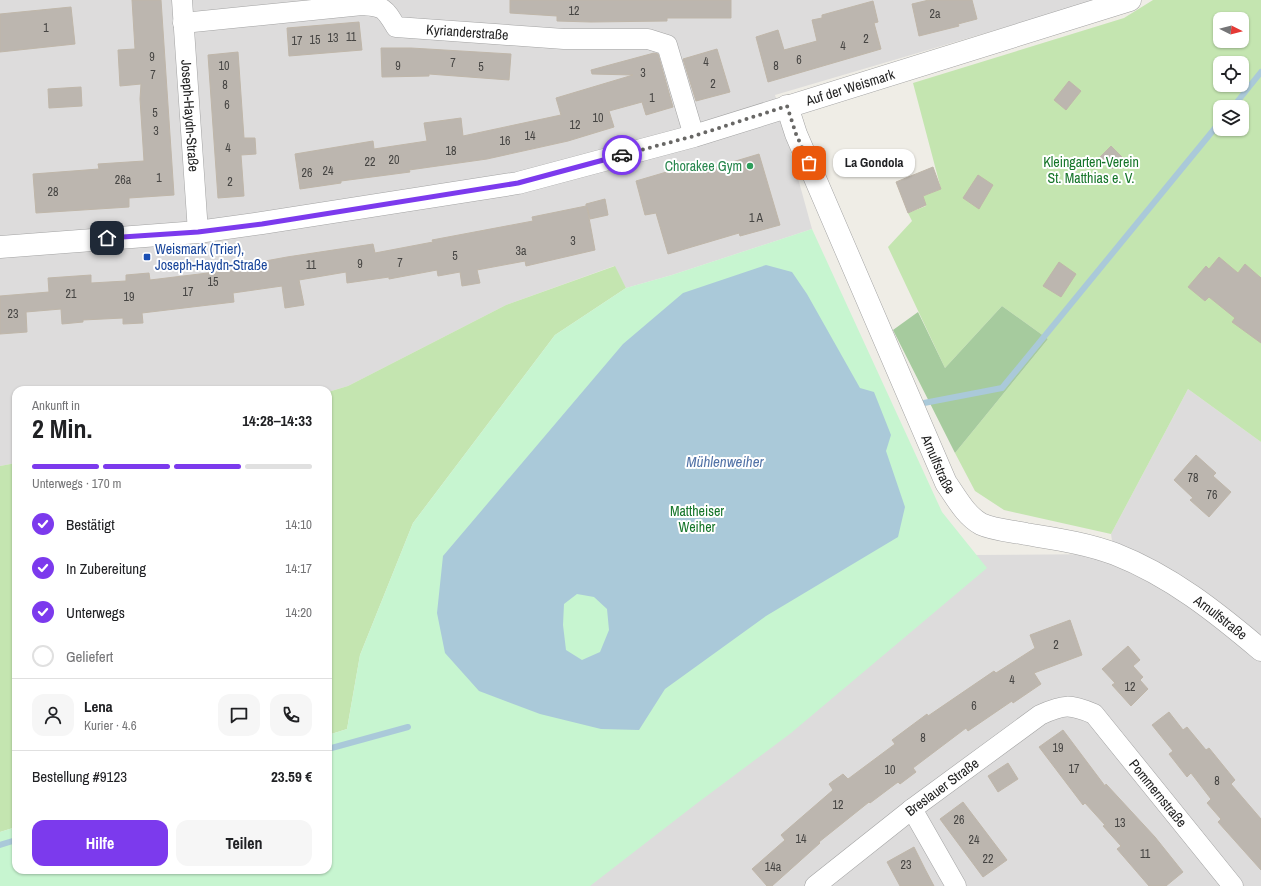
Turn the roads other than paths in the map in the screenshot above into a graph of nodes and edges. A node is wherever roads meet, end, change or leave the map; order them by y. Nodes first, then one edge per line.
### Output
1 (182, 0) edge
2 (1130, 0) edge
3 (183, 23) junction
4 (787, 106) junction
5 (694, 136) junction
6 (198, 232) junction
7 (0, 247) edge
8 (1261, 650) edge
9 (1078, 707) joint
10 (912, 810) junction
11 (815, 886) edge
12 (956, 886) edge
13 (1233, 886) edge

1 - 3 street, Joseph-Haydn-Straße
2 - 4 street, Auf der Weismark
3 - 5 street, Kyrianderstraße
3 - 6 street, Joseph-Haydn-Straße
4 - 5 street, Auf der Weismark
4 - 8 street, Arnulfstraße
5 - 6 street, Auf der Weismark
6 - 7 street, Auf der Weismark
9 - 10 street, Breslauer Straße
9 - 13 street, Pommernstraße
10 - 11 street, Breslauer Straße
10 - 12 street

